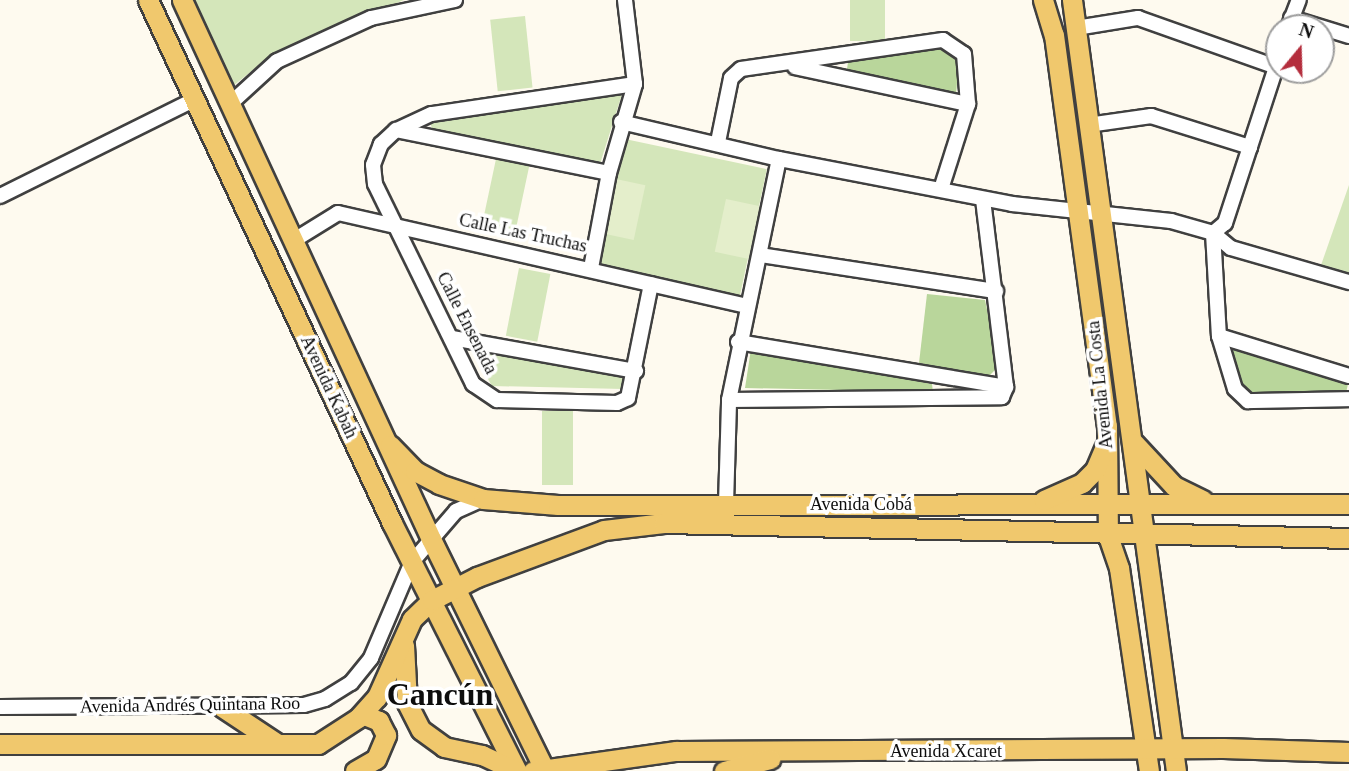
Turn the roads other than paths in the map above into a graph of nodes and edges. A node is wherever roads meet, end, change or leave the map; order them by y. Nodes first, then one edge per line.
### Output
1 (148, 0) edge
2 (183, 0) edge
3 (455, 0) edge
4 (625, 0) edge
5 (1043, 0) edge
6 (1072, 0) edge
7 (1076, 28) junction
8 (1265, 58) edge
9 (785, 65) junction
10 (635, 83) junction
11 (1271, 84) edge
12 (195, 99) junction
13 (232, 103) junction
14 (968, 104) junction
15 (621, 122) junction
16 (1088, 125) junction
17 (396, 130) junction
18 (718, 142) junction
19 (1250, 147) junction
20 (779, 159) junction
21 (608, 173) junction
22 (941, 189) junction
23 (0, 196) edge
24 (983, 199) junction
25 (1079, 211) junction
26 (1104, 216) junction
27 (396, 225) junction
28 (1213, 233) junction
29 (296, 239) junction
30 (760, 255) junction
31 (591, 268) junction
32 (1349, 282) edge
33 (652, 285) junction
34 (996, 291) junction
35 (748, 306) junction
36 (1219, 336) junction
37 (452, 338) junction
38 (738, 342) junction
39 (636, 370) junction
40 (1349, 376) edge
41 (1004, 392) junction
42 (1349, 399) edge
43 (729, 400) junction
44 (1108, 429) junction
45 (1133, 434) junction
46 (390, 445) junction
47 (483, 499) junction
48 (1142, 503) junction
49 (1210, 503) junction
50 (957, 504) junction
51 (1032, 504) junction
52 (1108, 504) junction
53 (1349, 504) edge
54 (626, 505) junction
55 (726, 505) junction
56 (664, 523) junction
57 (894, 529) junction
58 (1344, 534) edge
59 (1108, 536) junction
60 (1146, 537) junction
61 (431, 539) junction
62 (412, 562) junction
63 (457, 587) junction
64 (432, 600) junction
65 (403, 641) junction
66 (0, 707) edge
67 (222, 707) junction
68 (362, 714) junction
69 (0, 744) edge
70 (278, 744) junction
71 (1146, 748) junction
72 (1174, 749) junction
73 (798, 752) junction
74 (1349, 752) edge
75 (355, 771) edge
76 (517, 771) edge
77 (541, 771) edge
78 (724, 771) edge
79 (1149, 771) edge
80 (1176, 771) edge

1 - 12 main road, Avenida Kabah
2 - 13 main road, Avenida Kabah
3 - 13 street
4 - 10 street
5 - 25 main road, Avenida La Costa
6 - 7 main road, Avenida La Costa
7 - 8 street
7 - 16 main road, Avenida La Costa
9 - 14 street
9 - 14 street
9 - 18 street
10 - 15 street
10 - 17 street
11 - 19 street
12 - 23 street
12 - 62 main road, Avenida Kabah
13 - 29 main road, Avenida Kabah
14 - 22 street
15 - 18 street
15 - 21 street
16 - 19 street
16 - 26 main road, Avenida La Costa
17 - 21 street
17 - 27 street, Calle Ensenada
18 - 20 street
19 - 28 street
20 - 22 street
20 - 30 street
21 - 31 street
22 - 24 street
24 - 25 street
24 - 34 street
25 - 26 street
25 - 44 main road, Avenida La Costa
26 - 28 street
26 - 45 main road, Avenida La Costa
27 - 29 street, Calle Las Truchas
27 - 31 street, Calle Las Truchas
27 - 37 street, Calle Ensenada
28 - 32 street
28 - 36 street
29 - 46 main road, Avenida Kabah
30 - 34 street
30 - 35 street
31 - 33 street, Calle Las Truchas
33 - 35 street, Calle Las Truchas
33 - 39 street, Calle Ensenada
34 - 41 street
35 - 38 street
36 - 40 street
36 - 42 street
37 - 39 street
37 - 39 street, Calle Ensenada
38 - 41 street
38 - 43 street
41 - 43 street
43 - 55 street
44 - 45 main road
44 - 51 main road
44 - 52 main road, Avenida La Costa
45 - 48 main road, Avenida La Costa
45 - 49 main road
46 - 47 main road, Avenida Cobá
46 - 61 main road, Avenida Kabah
47 - 54 main road, Avenida Cobá
47 - 61 street, Avenida Andrés Quintana Roo
48 - 49 main road, Avenida Cobá
48 - 52 main road, Avenida Cobá
48 - 60 main road, Avenida La Costa
49 - 53 main road, Avenida Cobá
50 - 51 main road, Avenida Cobá
50 - 55 main road, Avenida Cobá
50 - 57 main road
51 - 52 main road, Avenida Cobá
52 - 59 main road, Avenida La Costa
54 - 55 main road, Avenida Cobá
54 - 56 main road
56 - 57 main road, Avenida Cobá
56 - 63 main road, Avenida Cobá
57 - 59 main road, Avenida Cobá
58 - 60 main road, Avenida Cobá
59 - 60 main road, Avenida Cobá
59 - 71 main road, Avenida La Costa
60 - 72 main road, Avenida La Costa
61 - 62 street, Avenida Andrés Quintana Roo
61 - 63 main road, Avenida Kabah
62 - 64 main road, Avenida Kabah
62 - 67 street, Avenida Andrés Quintana Roo
63 - 64 main road
63 - 77 main road, Avenida Kabah
64 - 65 main road
64 - 76 main road, Avenida Kabah
65 - 68 main road
65 - 76 main road
66 - 67 street, Avenida Andrés Quintana Roo
67 - 70 main road
68 - 70 main road
68 - 75 main road
69 - 70 main road
71 - 72 main road, Avenida Xcaret
71 - 73 main road, Avenida Xcaret
71 - 79 main road, Avenida La Costa
72 - 74 main road, Avenida Xcaret
72 - 80 main road, Avenida La Costa
73 - 77 main road, Avenida Xcaret
73 - 78 main road

